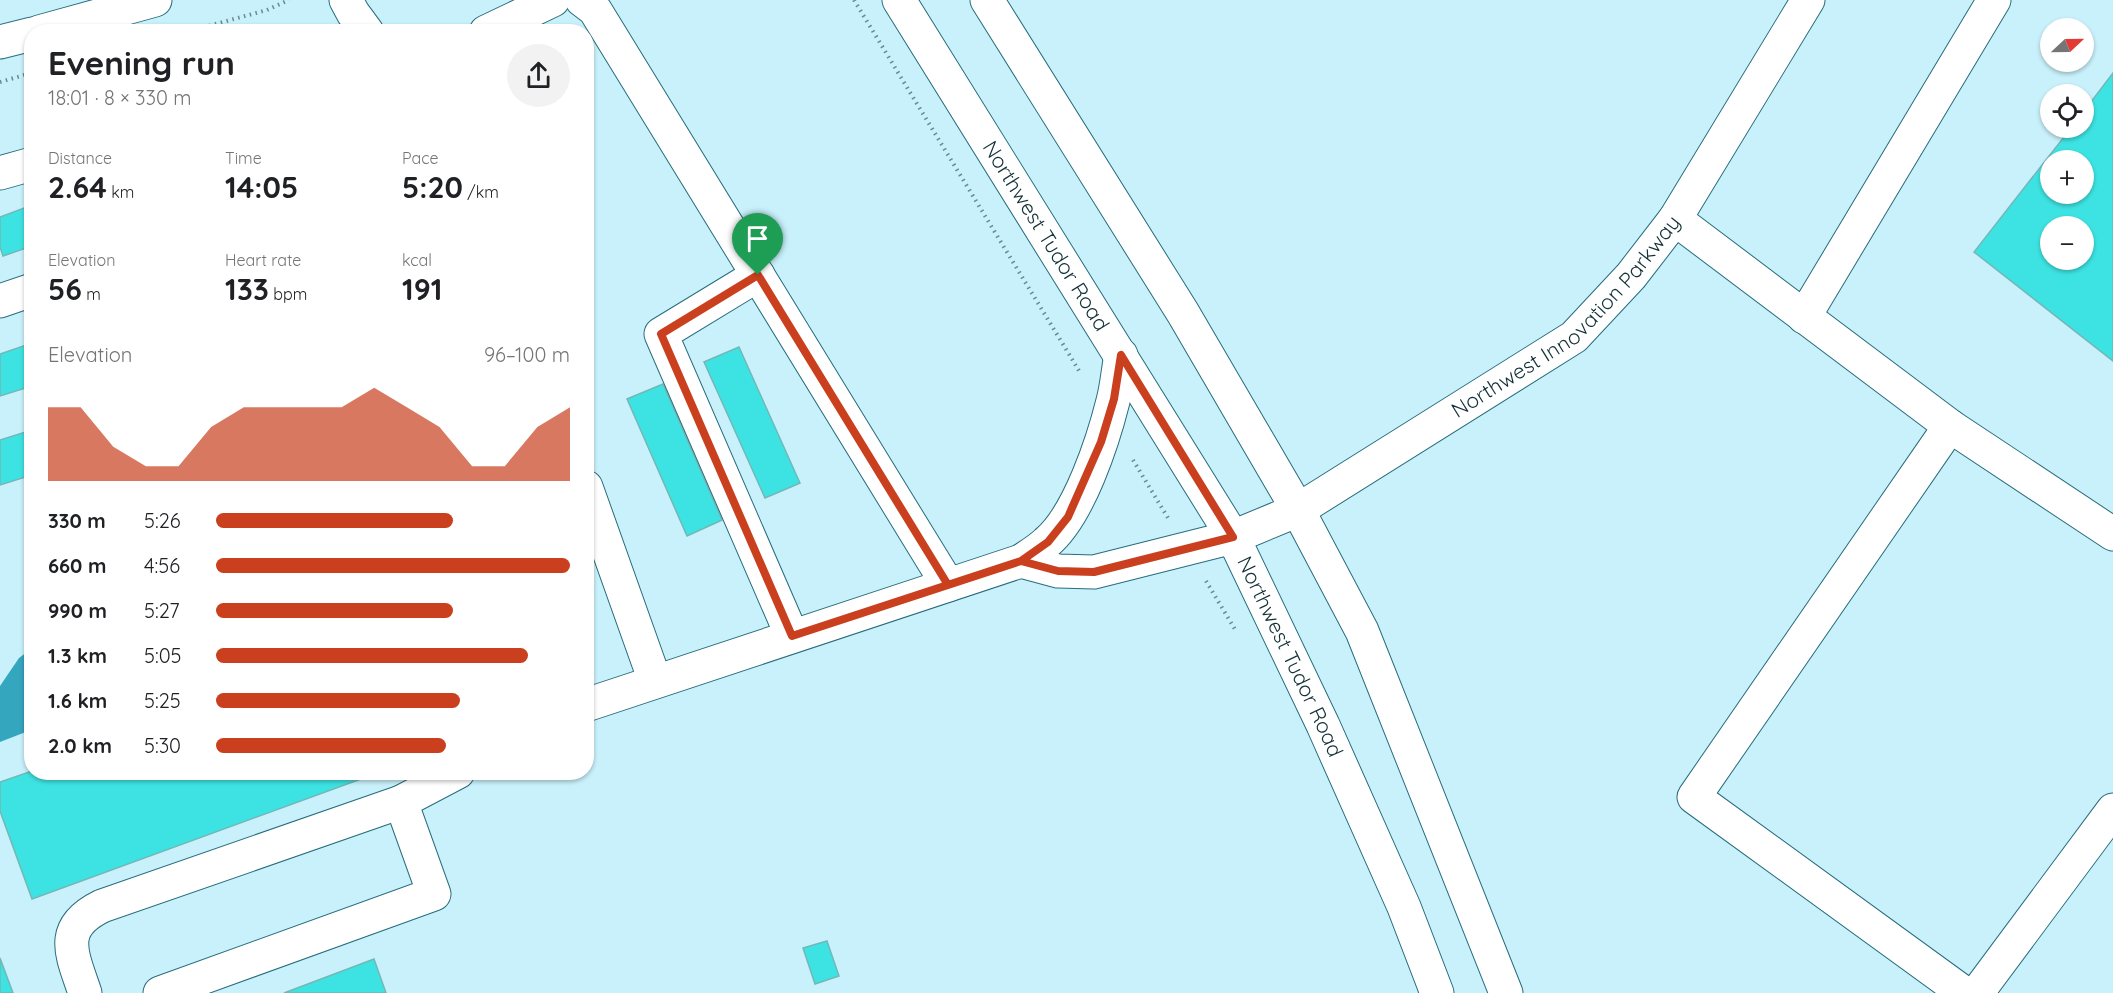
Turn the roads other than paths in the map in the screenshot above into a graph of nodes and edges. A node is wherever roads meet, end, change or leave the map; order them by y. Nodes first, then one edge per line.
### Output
1 (154, 0) edge
2 (346, 0) edge
3 (553, 0) edge
4 (582, 0) edge
5 (899, 0) edge
6 (987, 0) edge
7 (1808, 0) edge
8 (1994, 0) edge
9 (68, 24) edge
10 (361, 24) edge
11 (503, 24) edge
12 (24, 35) edge
13 (0, 42) edge
14 (24, 166) edge
15 (0, 173) edge
16 (1675, 219) junction
17 (758, 275) junction
18 (24, 292) edge
19 (0, 300) edge
20 (1804, 317) junction
21 (1121, 355) junction
22 (1950, 426) junction
23 (594, 509) edge
24 (1298, 510) junction
25 (2113, 534) edge
26 (1233, 537) junction
27 (1021, 561) junction
28 (948, 585) junction
29 (792, 636) junction
30 (655, 681) junction
31 (594, 702) edge
32 (443, 780) edge
33 (401, 802) junction
34 (2113, 810) edge
35 (85, 993) edge
36 (160, 993) edge
37 (1437, 993) edge
38 (1506, 993) edge
39 (1964, 993) edge
40 (1977, 993) edge

1 - 9 street
2 - 10 street
3 - 11 street
4 - 17 street
5 - 21 street, Northwest Tudor Road
6 - 24 street
7 - 16 street, Northwest Innovation Parkway
8 - 20 street
12 - 13 street
14 - 15 street
16 - 20 street
16 - 24 street, Northwest Innovation Parkway
17 - 28 street
17 - 29 street
18 - 19 street
20 - 22 street
21 - 26 street, Northwest Tudor Road
21 - 27 street
22 - 25 street
22 - 39 street
23 - 30 street
24 - 26 street, Northwest Innovation Parkway
24 - 38 street
26 - 27 street, Northwest Innovation Parkway
26 - 37 street, Northwest Tudor Road
27 - 28 street
28 - 29 street
29 - 30 street
30 - 31 street
32 - 33 street
33 - 35 street
33 - 36 street
34 - 40 street

